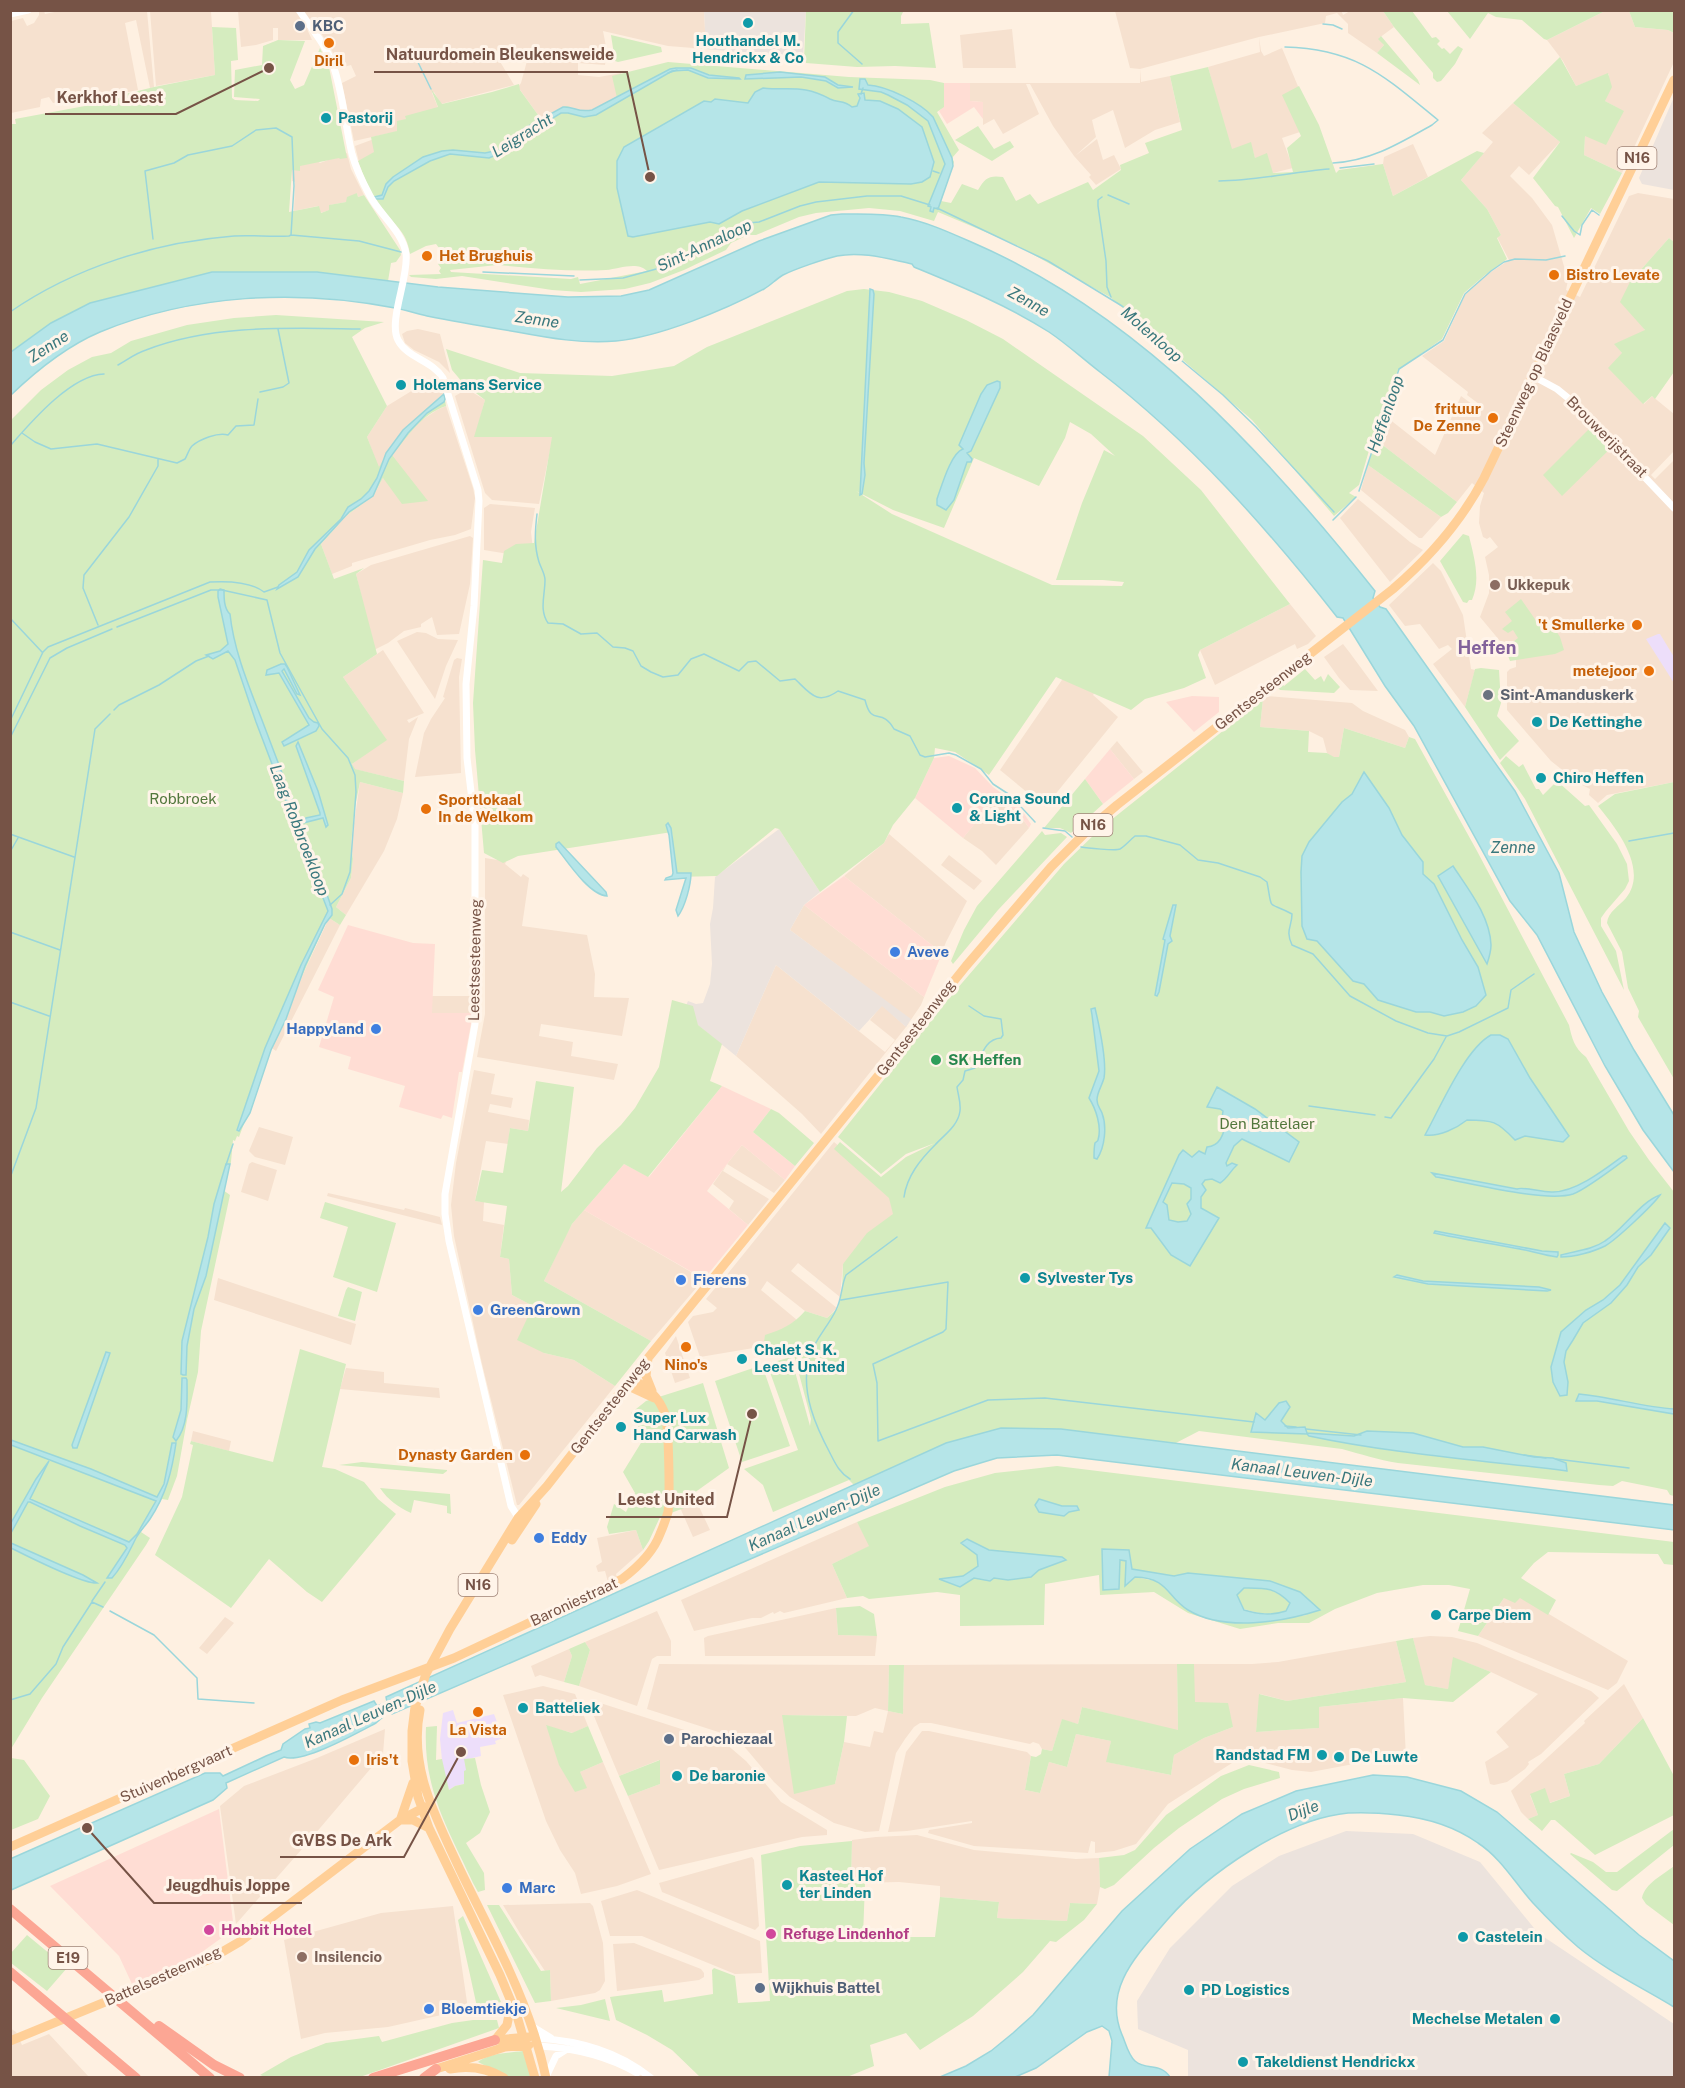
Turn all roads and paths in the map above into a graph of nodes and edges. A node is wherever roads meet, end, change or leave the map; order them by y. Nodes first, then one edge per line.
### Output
1 (28, 10) edge
2 (299, 10) edge
3 (10, 14) edge
4 (1674, 80) edge
5 (1533, 376) junction
6 (1674, 508) edge
7 (1343, 628) joint
8 (648, 1358) junction
9 (628, 1382) junction
10 (654, 1395) junction
11 (520, 1521) junction
12 (442, 1650) junction
13 (342, 1700) joint
14 (415, 1730) junction
15 (414, 1780) junction
16 (426, 1807) junction
17 (400, 1820) junction
18 (429, 1828) junction
19 (10, 1847) edge
20 (467, 1895) junction
21 (10, 1909) edge
22 (10, 1972) edge
23 (513, 2016) junction
24 (140, 2019) junction
25 (533, 2026) junction
26 (553, 2039) junction
27 (495, 2040) junction
28 (524, 2040) junction
29 (10, 2041) edge
30 (538, 2042) junction
31 (569, 2048) junction
32 (436, 2069) junction
33 (206, 2074) edge
34 (546, 2077) edge
35 (136, 2078) edge
36 (240, 2078) edge
37 (373, 2078) edge
38 (424, 2078) edge
39 (504, 2078) edge
40 (535, 2078) edge
41 (645, 2078) edge
42 (651, 2078) edge

1 - 3 street
2 - 11 street, Leestsesteenweg
4 - 5 main road, Steenweg op Blaasveld / N16
5 - 6 street, Brouwerijstraat
5 - 7 main road, Steenweg op Blaasveld / N16
7 - 8 main road, Gentsesteenweg / N16
8 - 9 main road, Gentsesteenweg / N16
8 - 10 main road, Baroniestraat
9 - 10 main road
9 - 11 main road, Gentsesteenweg / N16
10 - 13 main road, Baroniestraat
11 - 12 main road, Gentsesteenweg / N16
12 - 14 main road, Gentsesteenweg / N16
12 - 14 main road, Gentsesteenweg / N16
13 - 19 main road, Stuivenbergvaart
14 - 15 main road, Gentsesteenweg / N16
14 - 16 main road, Gentsesteenweg / N16
15 - 16 main road, Gentsesteenweg / N16
15 - 17 main road
16 - 17 main road, Battelsesteenweg
16 - 18 main road, N16
16 - 20 main road, N16
17 - 18 main road
17 - 29 main road, Battelsesteenweg
18 - 20 main road, N16
20 - 23 main road, N16
20 - 25 main road, N16
21 - 24 highway, E19
22 - 35 highway
23 - 27 main road
23 - 28 main road, N16
24 - 33 highway, E19
24 - 36 highway
25 - 26 street
25 - 30 main road, N16
26 - 30 street
26 - 42 street
27 - 28 main road
27 - 37 highway
28 - 30 main road
28 - 32 main road
28 - 40 main road, N16
30 - 31 street
30 - 34 main road, N16
31 - 34 street
31 - 41 street
32 - 38 highway
32 - 39 main road

